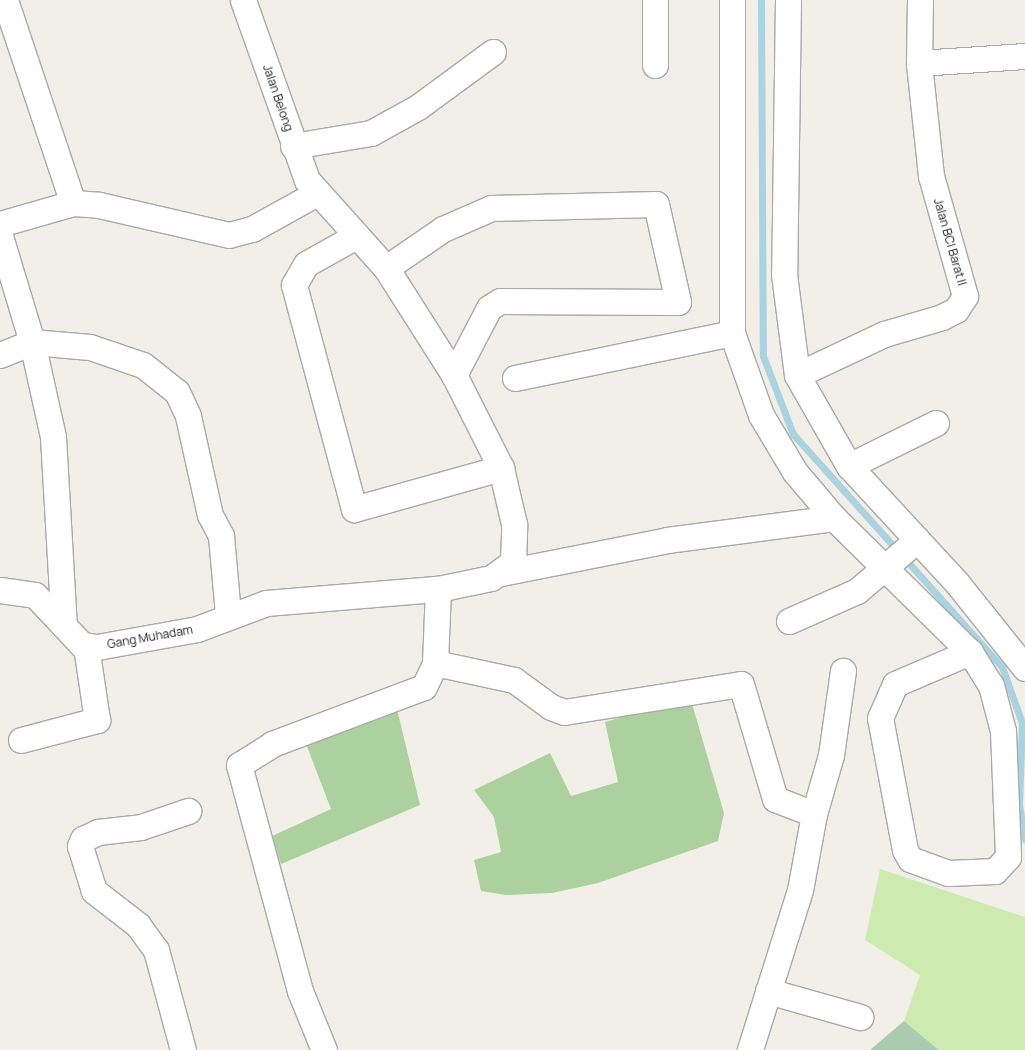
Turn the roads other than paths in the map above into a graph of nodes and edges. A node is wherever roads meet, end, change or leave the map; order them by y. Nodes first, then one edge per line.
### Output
1 (5, 0) edge
2 (243, 0) edge
3 (655, 0) edge
4 (732, 0) edge
5 (788, 0) edge
6 (920, 0) edge
7 (493, 52) dead end
8 (1025, 56) edge
9 (919, 63) junction
10 (655, 65) dead end
11 (294, 146) junction
12 (317, 193) junction
13 (73, 203) junction
14 (0, 224) edge
15 (0, 236) edge
16 (356, 236) junction
17 (386, 268) junction
18 (732, 333) junction
19 (32, 342) junction
20 (0, 355) edge
21 (454, 375) junction
22 (797, 375) junction
23 (514, 378) dead end
24 (936, 423) dead end
25 (849, 466) junction
26 (500, 468) junction
27 (834, 518) junction
28 (900, 552) junction
29 (502, 574) junction
30 (438, 589) junction
31 (0, 590) edge
32 (228, 614) junction
33 (789, 621) dead end
34 (64, 625) junction
35 (86, 646) junction
36 (970, 652) junction
37 (435, 663) junction
38 (1025, 668) edge
39 (843, 672) dead end
40 (21, 740) dead end
41 (188, 811) dead end
42 (814, 814) junction
43 (768, 991) junction
44 (860, 1017) dead end
45 (183, 1050) edge
46 (324, 1050) edge
47 (750, 1050) edge

1 - 13 street
2 - 11 street, Jalan Belong
3 - 10 street
4 - 18 street
5 - 22 street
6 - 9 street, Jalan BCI Barat II
7 - 11 street
8 - 9 street
9 - 22 street, Jalan BCI Barat II
11 - 12 street, Jalan Belong
12 - 13 street
12 - 16 street, Jalan Belong
13 - 14 street
15 - 19 street
16 - 17 street, Jalan Belong
16 - 26 street
17 - 21 street, Jalan Belong
17 - 21 street
18 - 23 street
18 - 27 street
19 - 20 street
19 - 32 street
19 - 34 street
21 - 26 street, Jalan Belong
22 - 25 street
24 - 25 street
25 - 28 street
26 - 29 street, Jalan Belong
27 - 28 street
27 - 29 street, Gang Muhadam
28 - 33 street
28 - 36 street
28 - 38 street
29 - 30 street, Gang Muhadam
30 - 32 street, Gang Muhadam
30 - 37 street
31 - 34 street
32 - 35 street, Gang Muhadam
34 - 35 street
35 - 40 street
36 - 36 street
37 - 42 street
37 - 46 street
39 - 42 street
41 - 45 street
42 - 43 street
43 - 44 street
43 - 47 street

